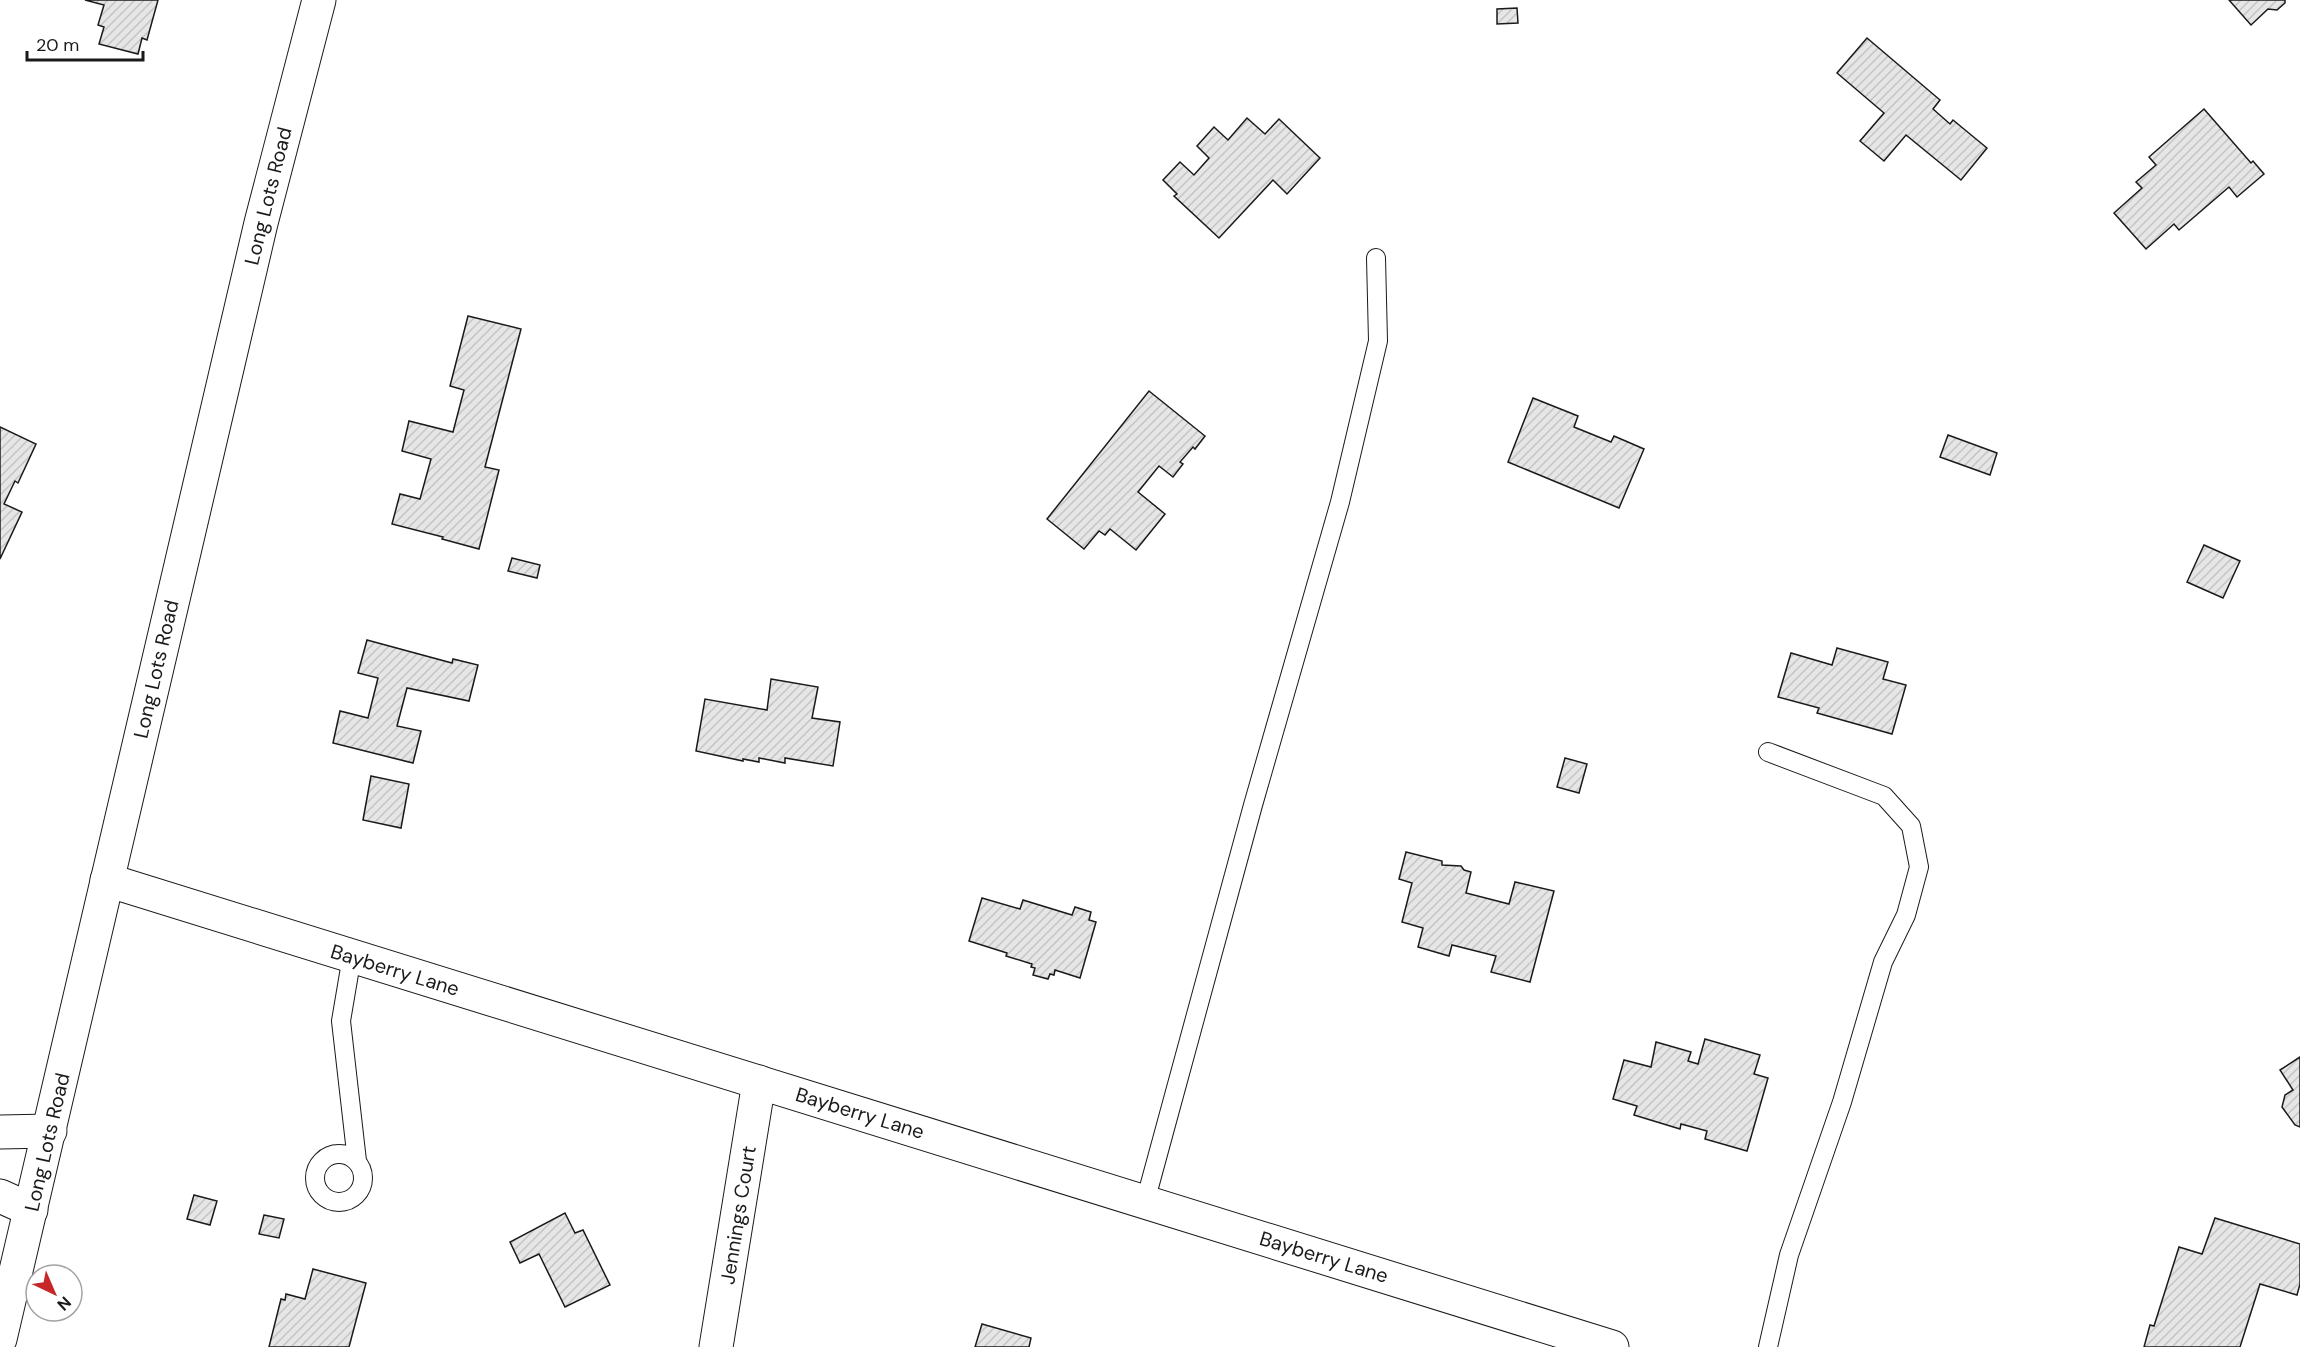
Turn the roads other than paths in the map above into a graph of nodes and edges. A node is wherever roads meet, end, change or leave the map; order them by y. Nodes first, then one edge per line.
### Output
1 (319, 0) edge
2 (1376, 258) dead end
3 (1768, 752) dead end
4 (107, 880) junction
5 (352, 956) junction
6 (759, 1082) junction
7 (50, 1131) junction
8 (0, 1132) edge
9 (357, 1161) dead end
10 (0, 1196) edge
11 (1145, 1202) junction
12 (31, 1210) junction
13 (0, 1340) edge
14 (716, 1347) edge
15 (1612, 1347) edge
16 (1767, 1347) edge

1 - 4 street, Long Lots Road
2 - 11 lane
3 - 16 lane
4 - 5 street, Bayberry Lane
4 - 7 street, Long Lots Road
5 - 6 street, Bayberry Lane
5 - 9 lane
6 - 11 street, Bayberry Lane
6 - 14 street, Jennings Court
7 - 8 street
7 - 12 street, Long Lots Road
10 - 12 street
11 - 15 street, Bayberry Lane
12 - 13 street, Long Lots Road

